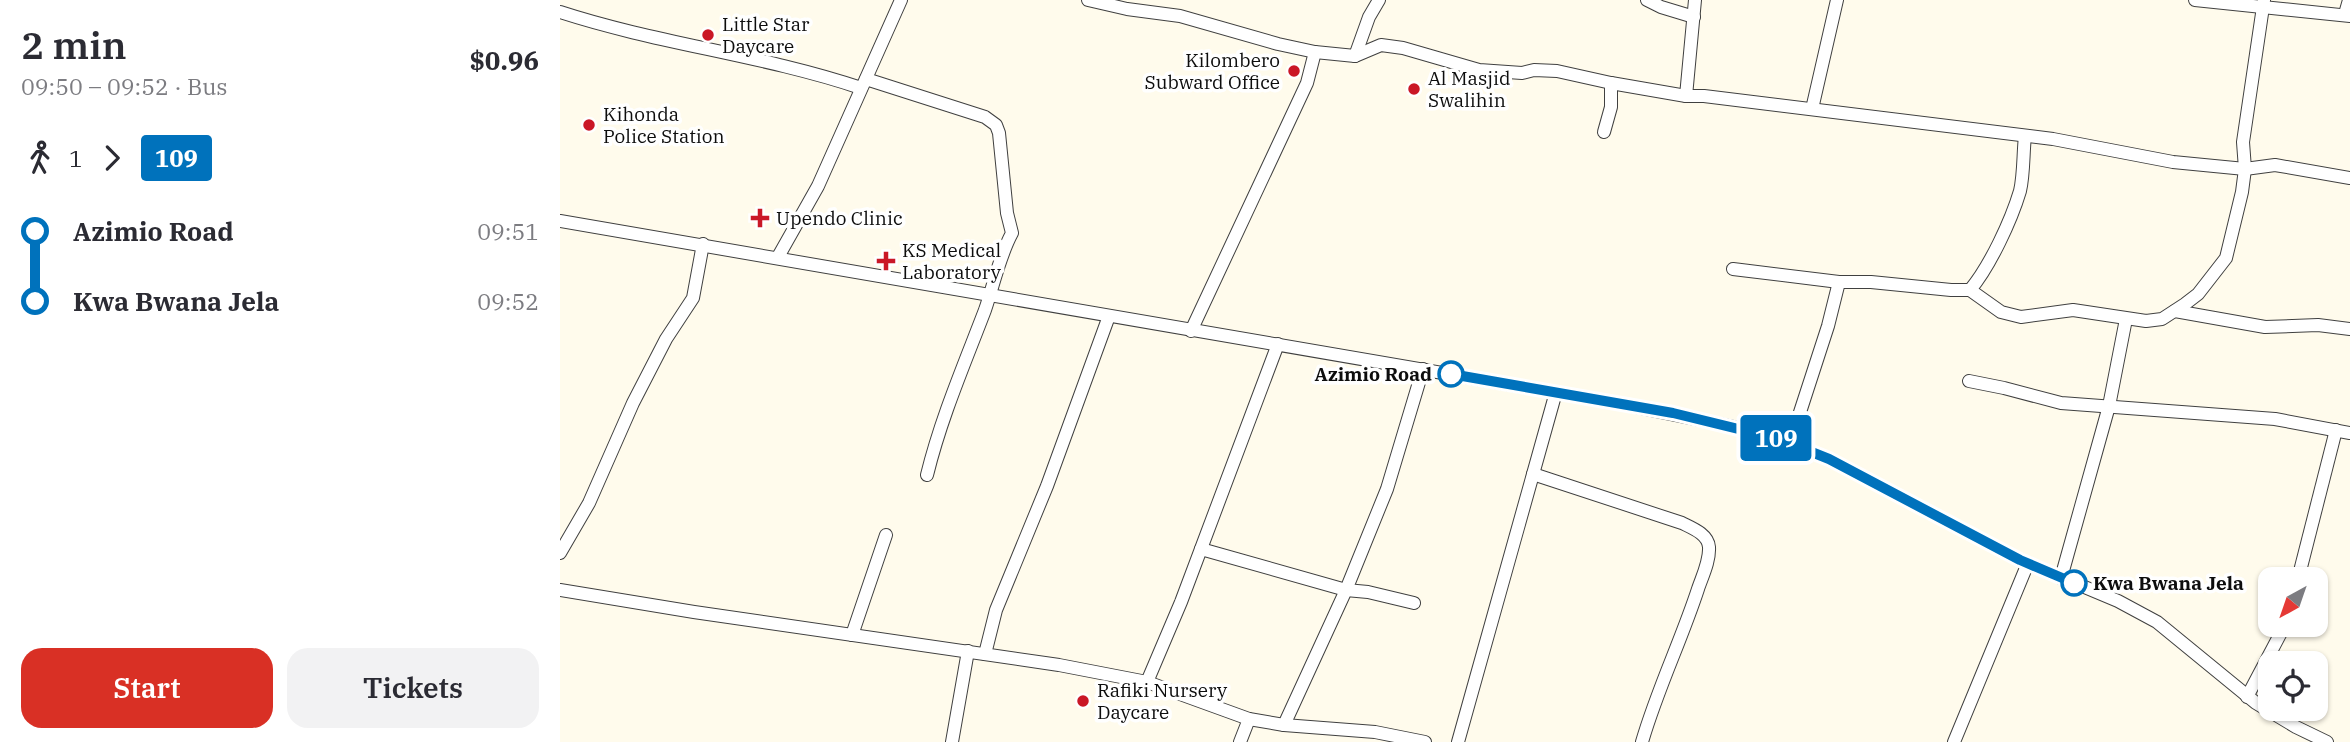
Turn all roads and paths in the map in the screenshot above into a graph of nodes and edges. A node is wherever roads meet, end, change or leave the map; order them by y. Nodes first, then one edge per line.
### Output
1 (901, 0) edge
2 (1088, 0) edge
3 (1379, 0) edge
4 (1647, 0) edge
5 (1695, 0) edge
6 (1837, 0) edge
7 (2195, 0) edge
8 (2349, 0) edge
9 (2264, 4) edge
10 (560, 12) edge
11 (2348, 15) edge
12 (1694, 18) junction
13 (1315, 52) junction
14 (1355, 56) junction
15 (864, 83) junction
16 (1611, 83) junction
17 (1686, 96) junction
18 (1812, 109) junction
19 (1604, 132) dead end
20 (2025, 136) junction
21 (2245, 169) junction
22 (2350, 178) edge
23 (560, 221) edge
24 (703, 244) junction
25 (778, 257) junction
26 (1733, 269) dead end
27 (1839, 282) junction
28 (1970, 290) junction
29 (990, 295) junction
30 (2175, 311) junction
31 (1109, 316) junction
32 (2126, 319) junction
33 (2350, 329) edge
34 (1191, 331) junction
35 (1278, 344) junction
36 (1423, 369) junction
37 (1969, 381) dead end
38 (1556, 392) junction
39 (2109, 406) junction
40 (2336, 430) junction
41 (2350, 433) edge
42 (1790, 443) junction
43 (1533, 474) junction
44 (928, 475) dead end
45 (886, 536) dead end
46 (1201, 549) junction
47 (560, 553) edge
48 (2028, 564) junction
49 (2301, 567) edge
50 (2061, 578) junction
51 (560, 590) edge
52 (1346, 590) junction
53 (1414, 603) dead end
54 (852, 635) junction
55 (2279, 637) edge
56 (968, 651) junction
57 (985, 654) junction
58 (1147, 682) junction
59 (2247, 697) junction
60 (1249, 719) junction
61 (1284, 725) junction
62 (1374, 737) edge
63 (952, 742) edge
64 (1240, 742) edge
65 (1424, 742) edge
66 (1458, 742) edge
67 (1642, 742) edge
68 (1954, 742) edge
69 (2328, 742) edge

1 - 15 street
2 - 13 street
3 - 14 street
4 - 12 street
5 - 12 street
6 - 18 street
7 - 9 street
8 - 11 street
9 - 11 street
9 - 21 street
10 - 15 street
12 - 17 street
13 - 14 street
13 - 34 street
14 - 16 street
15 - 25 street
15 - 29 street
16 - 17 street
16 - 19 street
17 - 18 street
18 - 20 street
20 - 21 street
20 - 28 street
21 - 22 street
21 - 30 street
23 - 24 street
24 - 25 street
24 - 47 street
25 - 29 street
26 - 27 street
27 - 28 street
27 - 42 street
28 - 32 street
29 - 31 street
29 - 44 street
30 - 32 street
30 - 33 street
31 - 34 street
31 - 57 street
32 - 39 street
34 - 35 street
35 - 36 street
35 - 46 street
36 - 38 street
36 - 52 street
37 - 39 street
38 - 42 street
38 - 43 street
39 - 40 street
39 - 50 street
40 - 41 street
40 - 49 street
42 - 48 street
43 - 66 street
43 - 67 street
45 - 54 street
46 - 52 street
46 - 58 street
48 - 50 street
48 - 68 street
50 - 59 street
51 - 54 street
52 - 53 street
52 - 61 street
54 - 56 street
55 - 59 street
56 - 57 street
56 - 63 street
57 - 58 street
58 - 60 street
59 - 69 street
60 - 61 street
60 - 64 street
61 - 62 street
62 - 65 street

